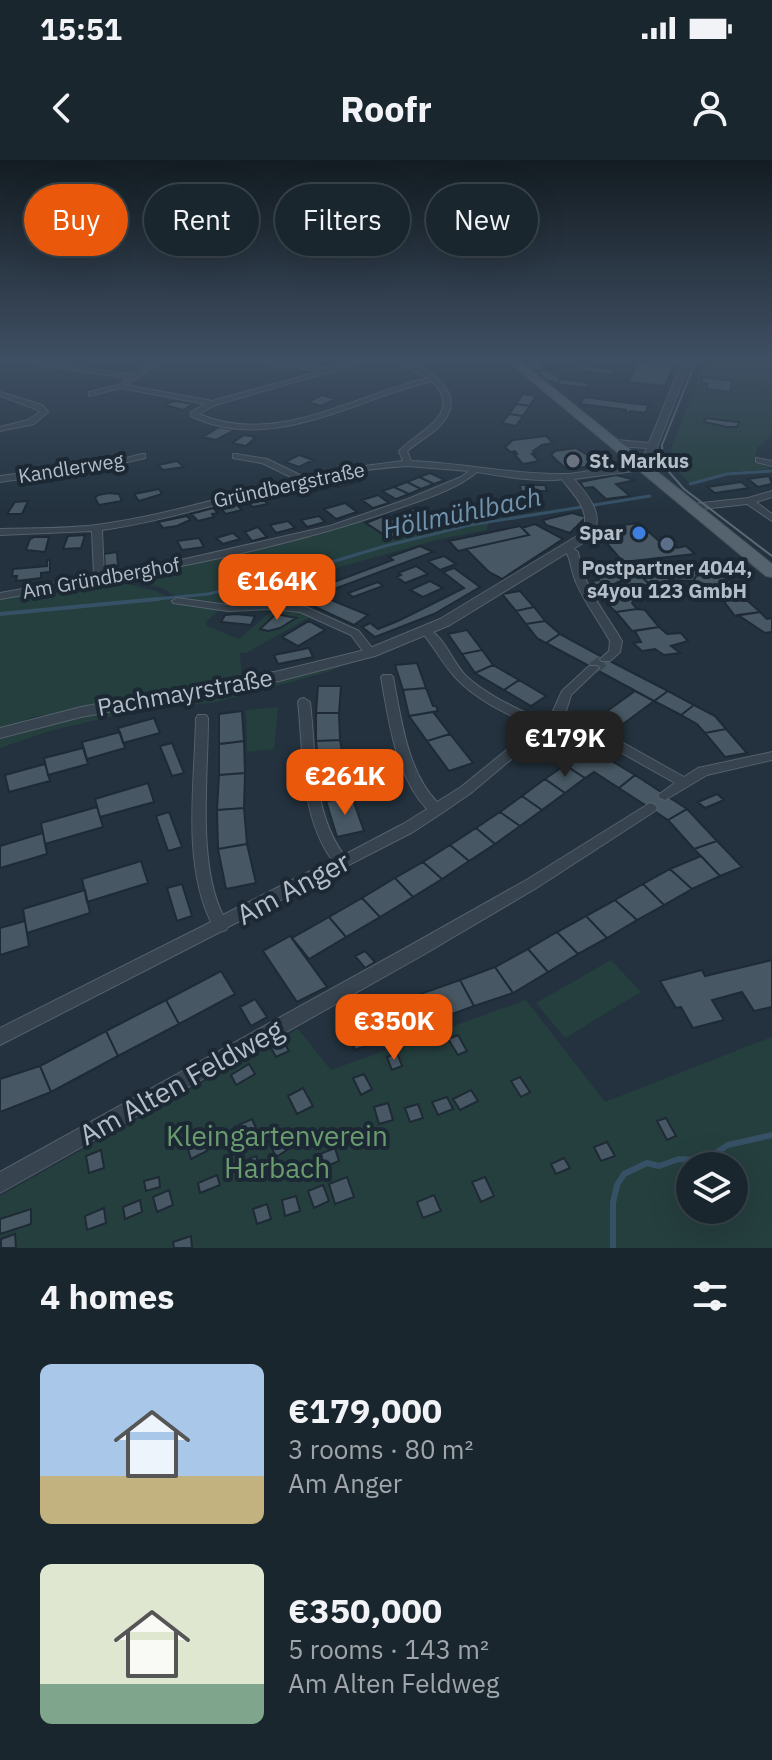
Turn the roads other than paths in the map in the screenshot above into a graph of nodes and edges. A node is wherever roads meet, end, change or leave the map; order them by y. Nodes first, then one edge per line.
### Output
1 (41, 409) edge
2 (204, 409) edge
3 (341, 409) edge
4 (447, 409) edge
5 (571, 409) edge
6 (664, 409) edge
7 (577, 414) junction
8 (0, 429) edge
9 (649, 442) junction
10 (617, 443) junction
11 (142, 456) dead end
12 (236, 456) dead end
13 (759, 460) dead end
14 (634, 463) junction
15 (408, 464) junction
16 (772, 464) edge
17 (474, 471) junction
18 (566, 477) junction
19 (0, 479) edge
20 (302, 479) junction
21 (772, 494) edge
22 (749, 501) junction
23 (693, 507) junction
24 (772, 518) edge
25 (97, 528) junction
26 (0, 532) edge
27 (567, 547) junction
28 (772, 572) edge
29 (99, 579) junction
30 (772, 585) edge
31 (0, 596) edge
32 (177, 601) dead end
33 (426, 631) junction
34 (370, 653) junction
35 (606, 659) dead end
36 (593, 668) tunnel mouth
37 (387, 677) dead end
38 (304, 702) dead end
39 (559, 712) junction
40 (202, 718) dead end
41 (544, 727) junction
42 (0, 733) edge
43 (772, 756) edge
44 (682, 781) junction
45 (665, 795) dead end
46 (650, 808) dead end
47 (437, 810) junction
48 (341, 862) junction
49 (221, 926) junction
50 (0, 1037) edge
51 (0, 1183) edge

1 - 8 street
2 - 3 street
4 - 15 street
5 - 7 main road
6 - 9 street
7 - 10 main road
7 - 14 main road
9 - 10 street
9 - 14 street
10 - 14 main road
11 - 19 street, Kandlerweg
12 - 20 street
13 - 16 street
14 - 18 street, Gründbergstraße
14 - 23 main road
14 - 30 main road
15 - 17 street, Gründbergstraße
15 - 20 street, Gründbergstraße
17 - 18 street, Gründbergstraße
17 - 29 street, Am Gründberghof
18 - 27 street, Pachmayrstraße
20 - 25 street, Gründbergstraße
21 - 22 street
22 - 23 street
22 - 24 street
23 - 28 main road
25 - 26 street, Gründbergstraße
25 - 29 street
27 - 33 street, Pachmayrstraße
27 - 35 street
29 - 31 street, Am Gründberghof
32 - 34 street
33 - 34 street, Pachmayrstraße
33 - 41 street
34 - 42 street, Pachmayrstraße
36 - 39 street, Am Anger
37 - 47 street
38 - 48 street
39 - 41 street, Am Anger
39 - 44 street
40 - 49 street
41 - 47 street, Am Anger
43 - 44 street
44 - 45 street
46 - 51 street, Am Alten Feldweg
47 - 48 street, Am Anger
48 - 49 street, Am Anger
49 - 50 street, Am Anger

